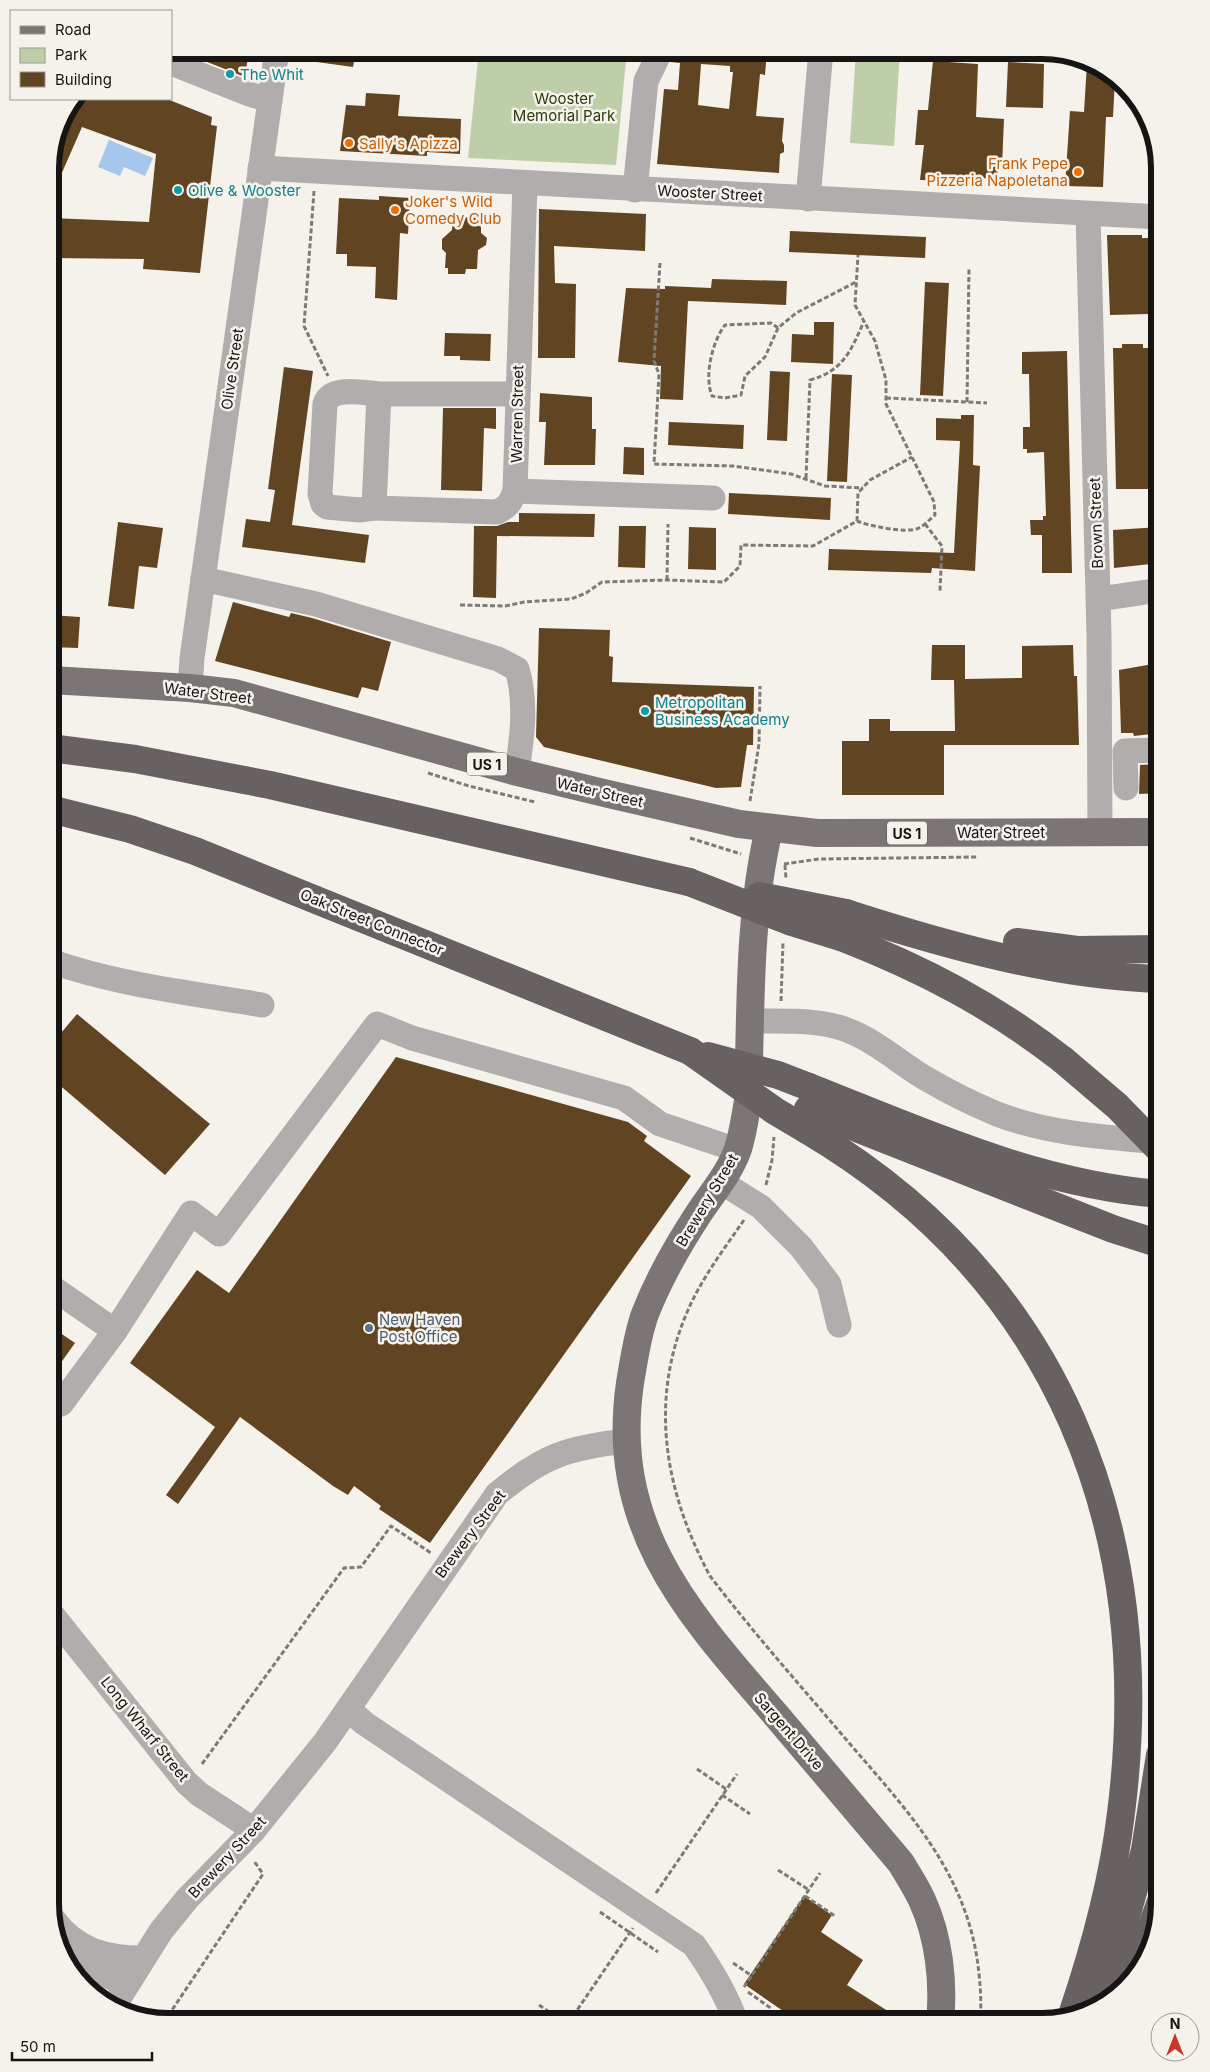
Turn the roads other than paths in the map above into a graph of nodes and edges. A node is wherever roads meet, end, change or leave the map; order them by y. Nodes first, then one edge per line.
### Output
1 (276, 59) edge
2 (657, 59) edge
3 (820, 59) edge
4 (172, 63) edge
5 (270, 100) junction
6 (260, 168) junction
7 (525, 184) junction
8 (636, 190) junction
9 (808, 198) junction
10 (1088, 214) junction
11 (1151, 217) edge
12 (379, 394) junction
13 (517, 394) junction
14 (515, 491) junction
15 (713, 498) dead end
16 (374, 508) junction
17 (203, 579) junction
18 (1151, 591) edge
19 (1098, 599) junction
20 (59, 681) edge
21 (190, 688) junction
22 (59, 749) edge
23 (1151, 750) edge
24 (1100, 751) junction
25 (1125, 751) junction
26 (517, 772) junction
27 (1126, 788) dead end
28 (59, 812) edge
29 (769, 829) junction
30 (1100, 832) junction
31 (1151, 832) edge
32 (844, 925) junction
33 (1151, 949) edge
34 (59, 964) edge
35 (1151, 979) edge
36 (262, 1005) dead end
37 (751, 1021) junction
38 (690, 1050) junction
39 (808, 1108) junction
40 (1151, 1141) edge
41 (1151, 1141) edge
42 (738, 1150) junction
43 (721, 1182) junction
44 (1151, 1193) edge
45 (1151, 1241) edge
46 (59, 1292) edge
47 (839, 1324) dead end
48 (115, 1331) junction
49 (59, 1405) edge
50 (626, 1440) junction
51 (59, 1623) edge
52 (348, 1709) junction
53 (1151, 1812) edge
54 (254, 1830) junction
55 (62, 1928) edge
56 (69, 1949) edge
57 (143, 1958) junction
58 (128, 1985) junction
59 (1107, 1992) edge
60 (118, 2001) edge
61 (736, 2005) edge
62 (1074, 2008) edge
63 (940, 2013) edge

1 - 5 street, Olive Street
2 - 8 street
3 - 9 street
4 - 5 street
5 - 6 street, Olive Street
6 - 7 street, Wooster Street
6 - 17 street, Olive Street
7 - 8 street, Wooster Street
7 - 13 street, Warren Street
8 - 9 street, Wooster Street
9 - 10 street, Wooster Street
10 - 11 street, Wooster Street
10 - 19 street, Brown Street
12 - 13 street
12 - 16 street
12 - 16 street
13 - 14 street, Warren Street
14 - 15 street
14 - 16 street
17 - 21 street, Olive Street
17 - 26 street
18 - 19 street
19 - 24 street, Brown Street
20 - 21 main road, Water Street / US 1
21 - 26 main road, Water Street / US 1
22 - 32 highway, bridge
23 - 25 street
24 - 25 street
24 - 30 street, Brown Street
25 - 27 street
26 - 29 main road, Water Street / US 1
28 - 38 highway, Oak Street Connector
29 - 30 main road, Water Street / US 1
29 - 37 main road, Brewery Street
30 - 31 main road, Water Street / US 1
32 - 33 highway
32 - 35 highway
32 - 41 highway, bridge
34 - 36 street
37 - 40 street
37 - 42 main road, Brewery Street
38 - 39 highway, bridge
38 - 39 highway, bridge
39 - 44 highway
39 - 45 highway
39 - 62 highway
42 - 43 main road, Brewery Street
42 - 48 street
43 - 47 street
43 - 50 main road, Brewery Street
46 - 48 street
48 - 49 street
50 - 52 street, Brewery Street
50 - 63 main road, Sargent Drive
51 - 54 street, Long Wharf Street
52 - 54 street, Brewery Street
52 - 61 street
53 - 59 highway
54 - 57 street, Brewery Street
55 - 57 street
56 - 58 street
57 - 58 street, Brewery Street
58 - 60 street, Brewery Street

